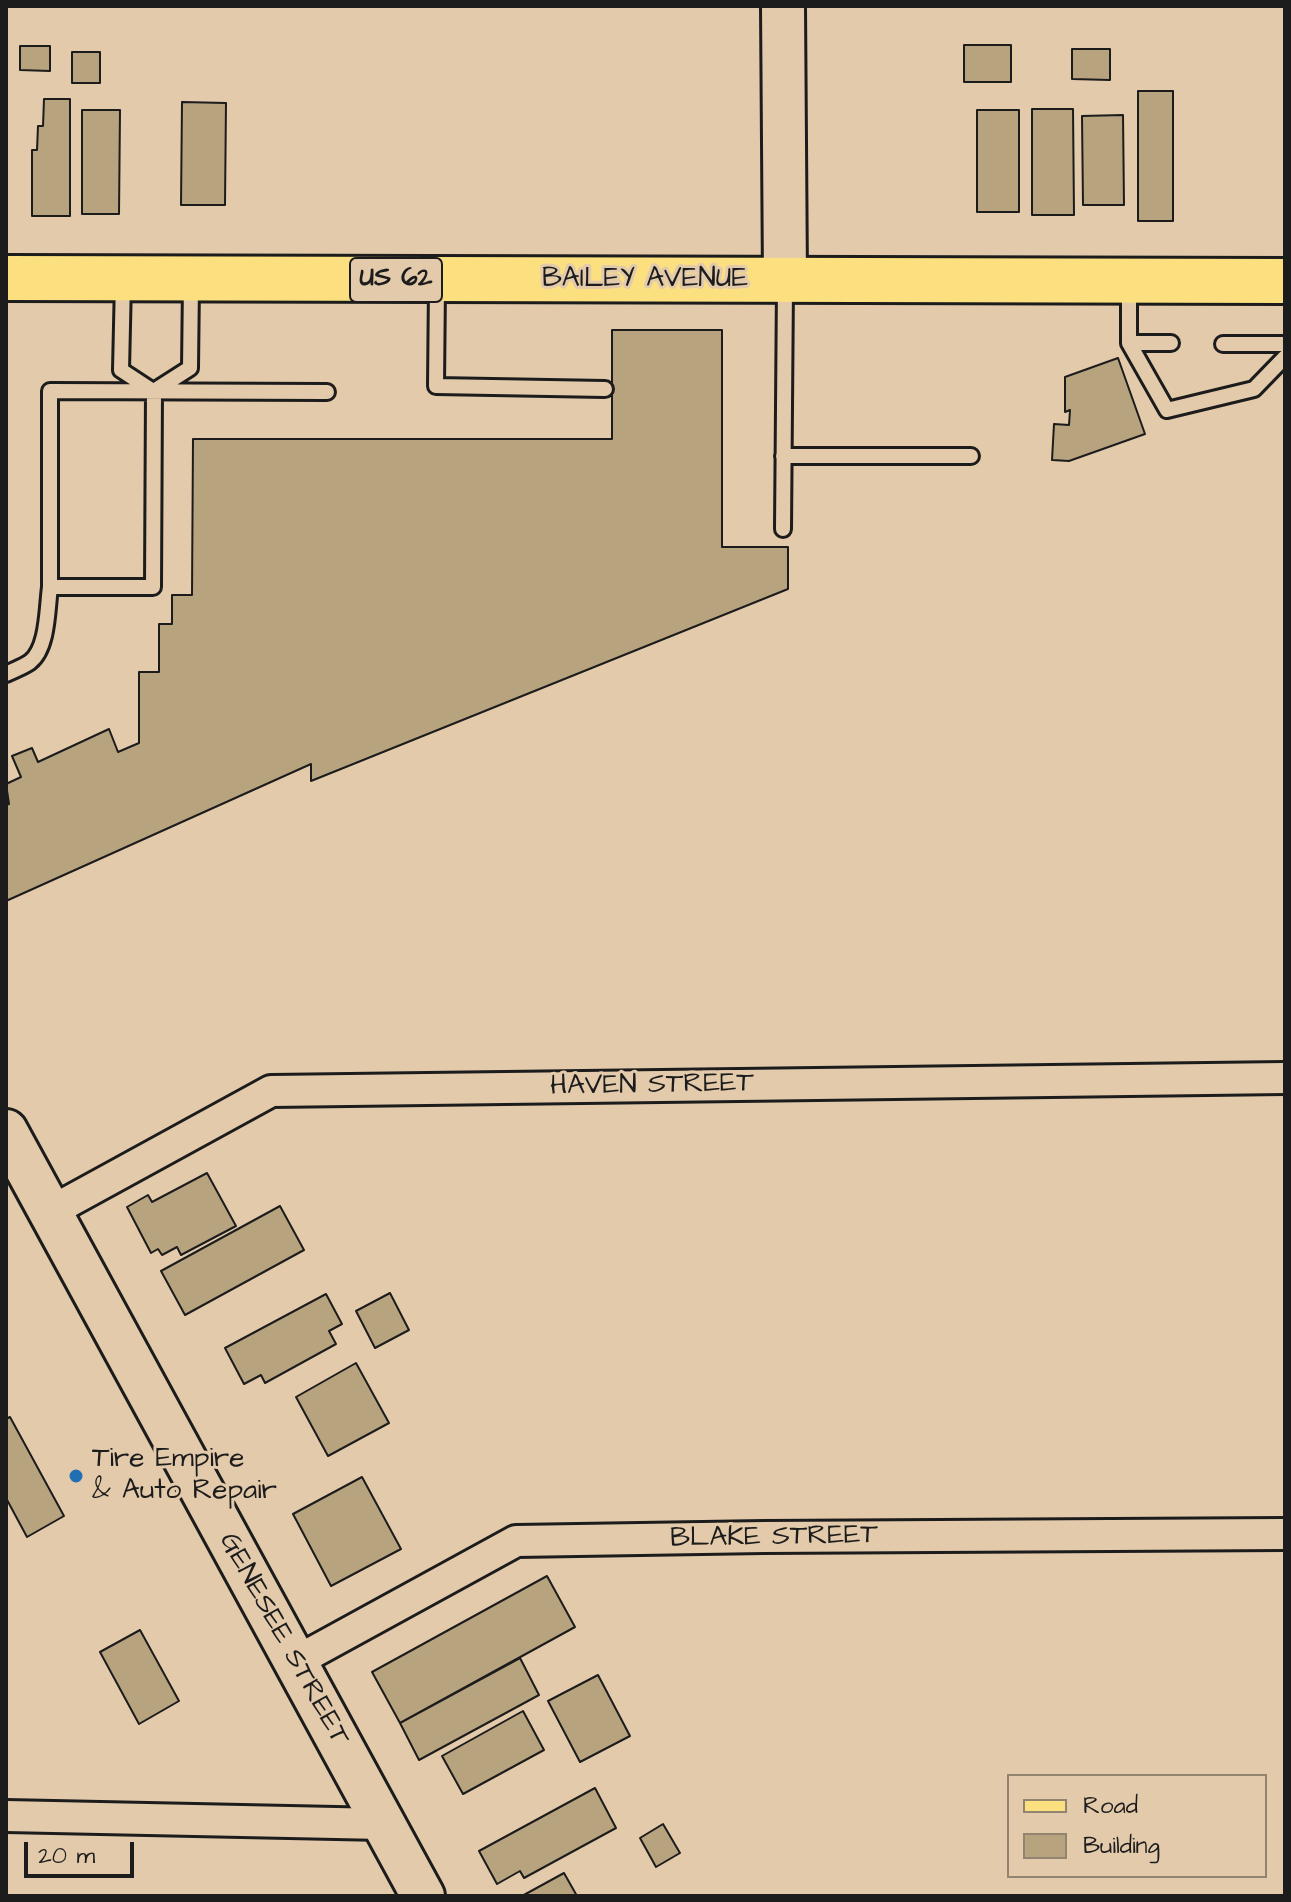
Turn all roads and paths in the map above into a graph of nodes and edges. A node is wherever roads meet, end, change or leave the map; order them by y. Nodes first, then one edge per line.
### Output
1 (783, 6) edge
2 (6, 278) edge
3 (123, 278) junction
4 (191, 279) junction
5 (437, 280) junction
6 (785, 280) junction
7 (1129, 281) junction
8 (1285, 281) edge
9 (1129, 343) junction
10 (1171, 343) dead end
11 (1223, 344) dead end
12 (1285, 344) edge
13 (1285, 357) edge
14 (605, 389) dead end
15 (154, 391) junction
16 (327, 392) dead end
17 (783, 456) junction
18 (971, 456) dead end
19 (783, 529) dead end
20 (50, 587) junction
21 (6, 674) edge
22 (1285, 1078) edge
23 (6, 1131) edge
24 (50, 1212) junction
25 (1285, 1534) edge
26 (295, 1662) junction
27 (6, 1816) edge
28 (383, 1824) junction
29 (423, 1896) edge

1 - 6 main road
2 - 3 main road, BAILEY AVENUE / US 62
3 - 4 main road, BAILEY AVENUE / US 62
3 - 15 lane
4 - 5 main road, BAILEY AVENUE / US 62
4 - 15 lane
5 - 6 main road, BAILEY AVENUE / US 62
5 - 14 lane
6 - 7 main road, BAILEY AVENUE / US 62
6 - 17 lane
7 - 8 main road, BAILEY AVENUE / US 62
7 - 9 lane
9 - 10 lane
9 - 13 lane
11 - 12 lane
15 - 16 lane
15 - 20 lane
15 - 20 lane
17 - 18 lane
17 - 19 lane
20 - 21 lane
22 - 24 street, HAVEN STREET
23 - 24 main road, GENESEE STREET
24 - 26 main road, GENESEE STREET
25 - 26 street, BLAKE STREET
26 - 28 main road, GENESEE STREET
27 - 28 street
28 - 29 main road, GENESEE STREET

